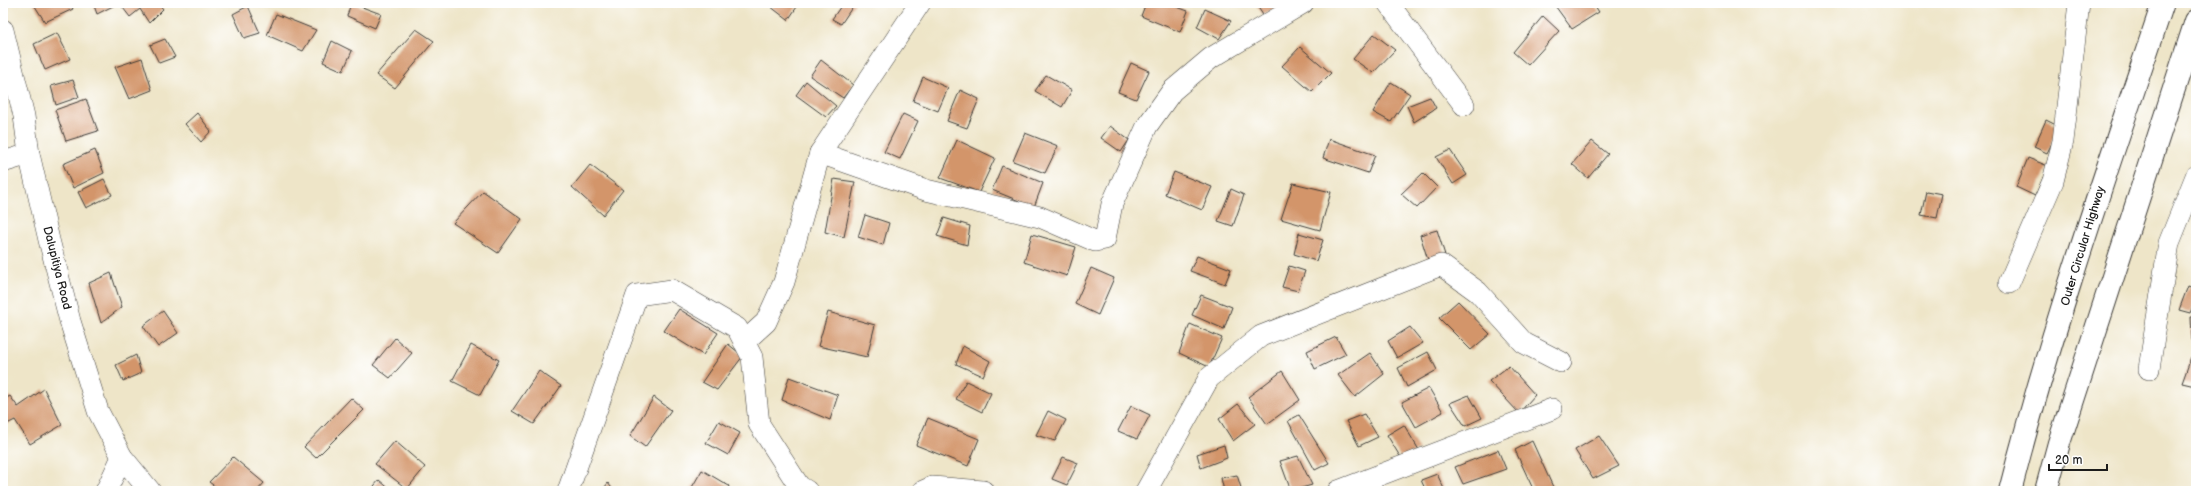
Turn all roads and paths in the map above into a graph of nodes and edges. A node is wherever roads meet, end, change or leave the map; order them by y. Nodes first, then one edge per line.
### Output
1 (920, 3) edge
2 (1303, 3) edge
3 (1388, 3) edge
4 (2079, 3) edge
5 (2163, 3) edge
6 (2196, 21) edge
7 (3, 30) edge
8 (1464, 105) dead end
9 (820, 153) junction
10 (29, 154) junction
11 (3, 162) edge
12 (2196, 176) edge
13 (2009, 283) dead end
14 (744, 342) junction
15 (1561, 362) dead end
16 (2149, 370) dead end
17 (1552, 409) dead end
18 (122, 457) junction
19 (106, 491) edge
20 (150, 491) edge
21 (568, 491) edge
22 (806, 491) edge
23 (923, 491) edge
24 (983, 491) edge
25 (1146, 491) edge
26 (1338, 491) edge
27 (2010, 491) edge
28 (2046, 491) edge

1 - 9 street
2 - 9 street
3 - 8 street
4 - 13 street
5 - 27 highway, Outer Circular Highway
6 - 28 highway
7 - 10 street, Dalupitiya Road
9 - 14 street
10 - 11 street
10 - 18 street, Dalupitiya Road
12 - 16 street
14 - 21 street
14 - 22 street
15 - 25 street
17 - 26 street
18 - 19 street
18 - 20 street, Dalupitiya Road
23 - 24 street

